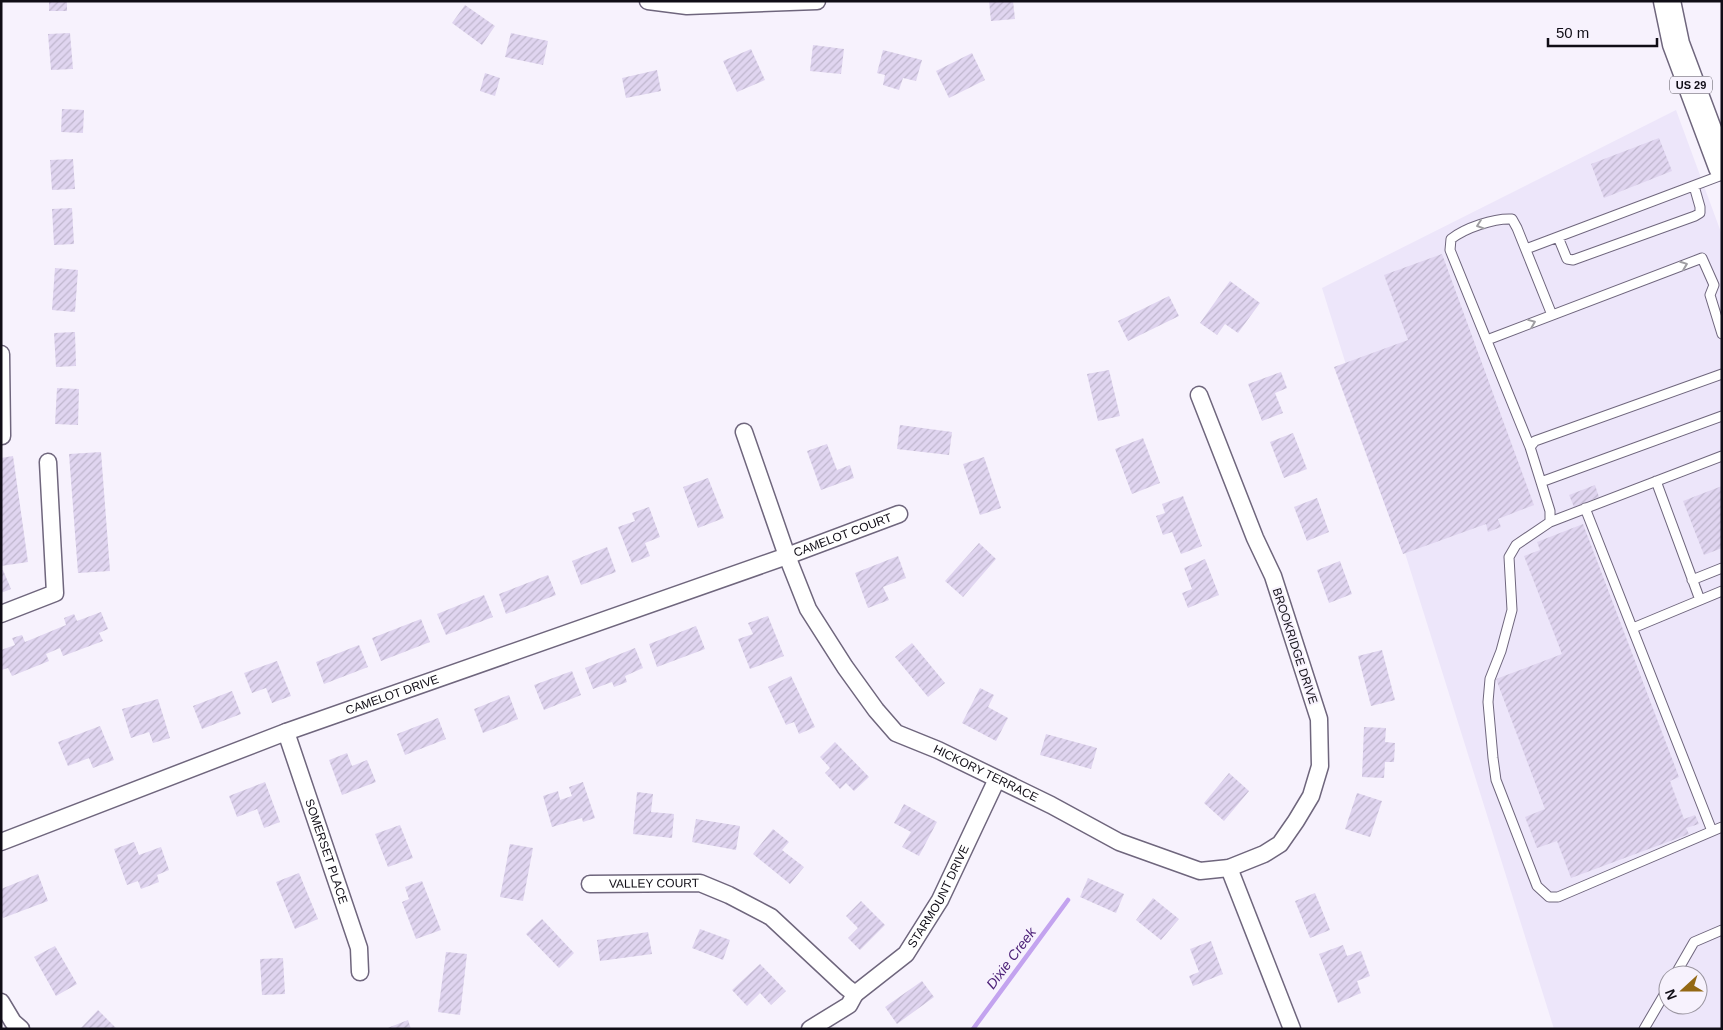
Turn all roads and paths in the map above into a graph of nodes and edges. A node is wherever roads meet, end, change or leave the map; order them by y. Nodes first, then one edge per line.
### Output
1 (648, 1) edge
2 (817, 1) edge
3 (1667, 1) edge
4 (687, 4) edge
5 (1722, 167) edge
6 (1722, 175) edge
7 (1694, 186) junction
8 (1558, 237) junction
9 (1526, 250) junction
10 (1552, 315) junction
11 (1722, 334) edge
12 (1487, 340) junction
13 (1, 354) edge
14 (1722, 374) edge
15 (1199, 395) dead end
16 (1722, 416) edge
17 (744, 432) dead end
18 (2, 436) edge
19 (1530, 447) junction
20 (1722, 456) edge
21 (48, 462) dead end
22 (1656, 481) junction
23 (1541, 482) junction
24 (1585, 508) junction
25 (899, 514) dead end
26 (1550, 522) junction
27 (787, 556) junction
28 (1722, 568) edge
29 (1692, 580) junction
30 (1722, 591) edge
31 (1700, 600) junction
32 (1, 614) edge
33 (1633, 628) junction
34 (286, 732) junction
35 (997, 779) junction
36 (1722, 827) edge
37 (1712, 831) junction
38 (1, 842) edge
39 (1229, 868) junction
40 (590, 884) dead end
41 (1722, 930) edge
42 (1681, 965) edge
43 (360, 972) dead end
44 (855, 994) junction
45 (1, 1002) edge
46 (1658, 1005) edge
47 (21, 1029) edge
48 (810, 1029) edge
49 (1292, 1029) edge
50 (1644, 1029) edge

1 - 4 street
2 - 4 street
3 - 5 main road, US 29
6 - 7 lane
7 - 8 lane
7 - 8 lane
8 - 9 lane
9 - 10 lane
9 -> 12 lane
10 -> 11 lane
12 -> 10 lane
12 - 19 lane
13 - 18 street
14 - 19 lane
15 - 39 street, BROOKRIDGE DRIVE
16 - 23 lane
17 - 27 street, HICKORY TERRACE
19 - 23 lane
20 - 22 lane
21 - 32 street
22 - 24 lane
22 - 29 lane
23 - 26 lane
24 - 26 lane
24 - 33 lane
25 - 27 street, CAMELOT COURT
26 - 37 lane
27 - 34 street, CAMELOT DRIVE
27 - 35 street, HICKORY TERRACE
28 - 29 lane
29 - 31 lane
30 - 31 lane
31 - 33 lane
33 - 37 lane
34 - 38 street, CAMELOT DRIVE
34 - 43 street, SOMERSET PLACE
35 - 39 street, HICKORY TERRACE
35 - 44 street, STARMOUNT DRIVE
36 - 37 lane
39 - 49 street
40 - 44 street, VALLEY COURT
41 - 42 lane
44 - 48 street, STARMOUNT DRIVE
45 - 47 street
46 - 50 lane

